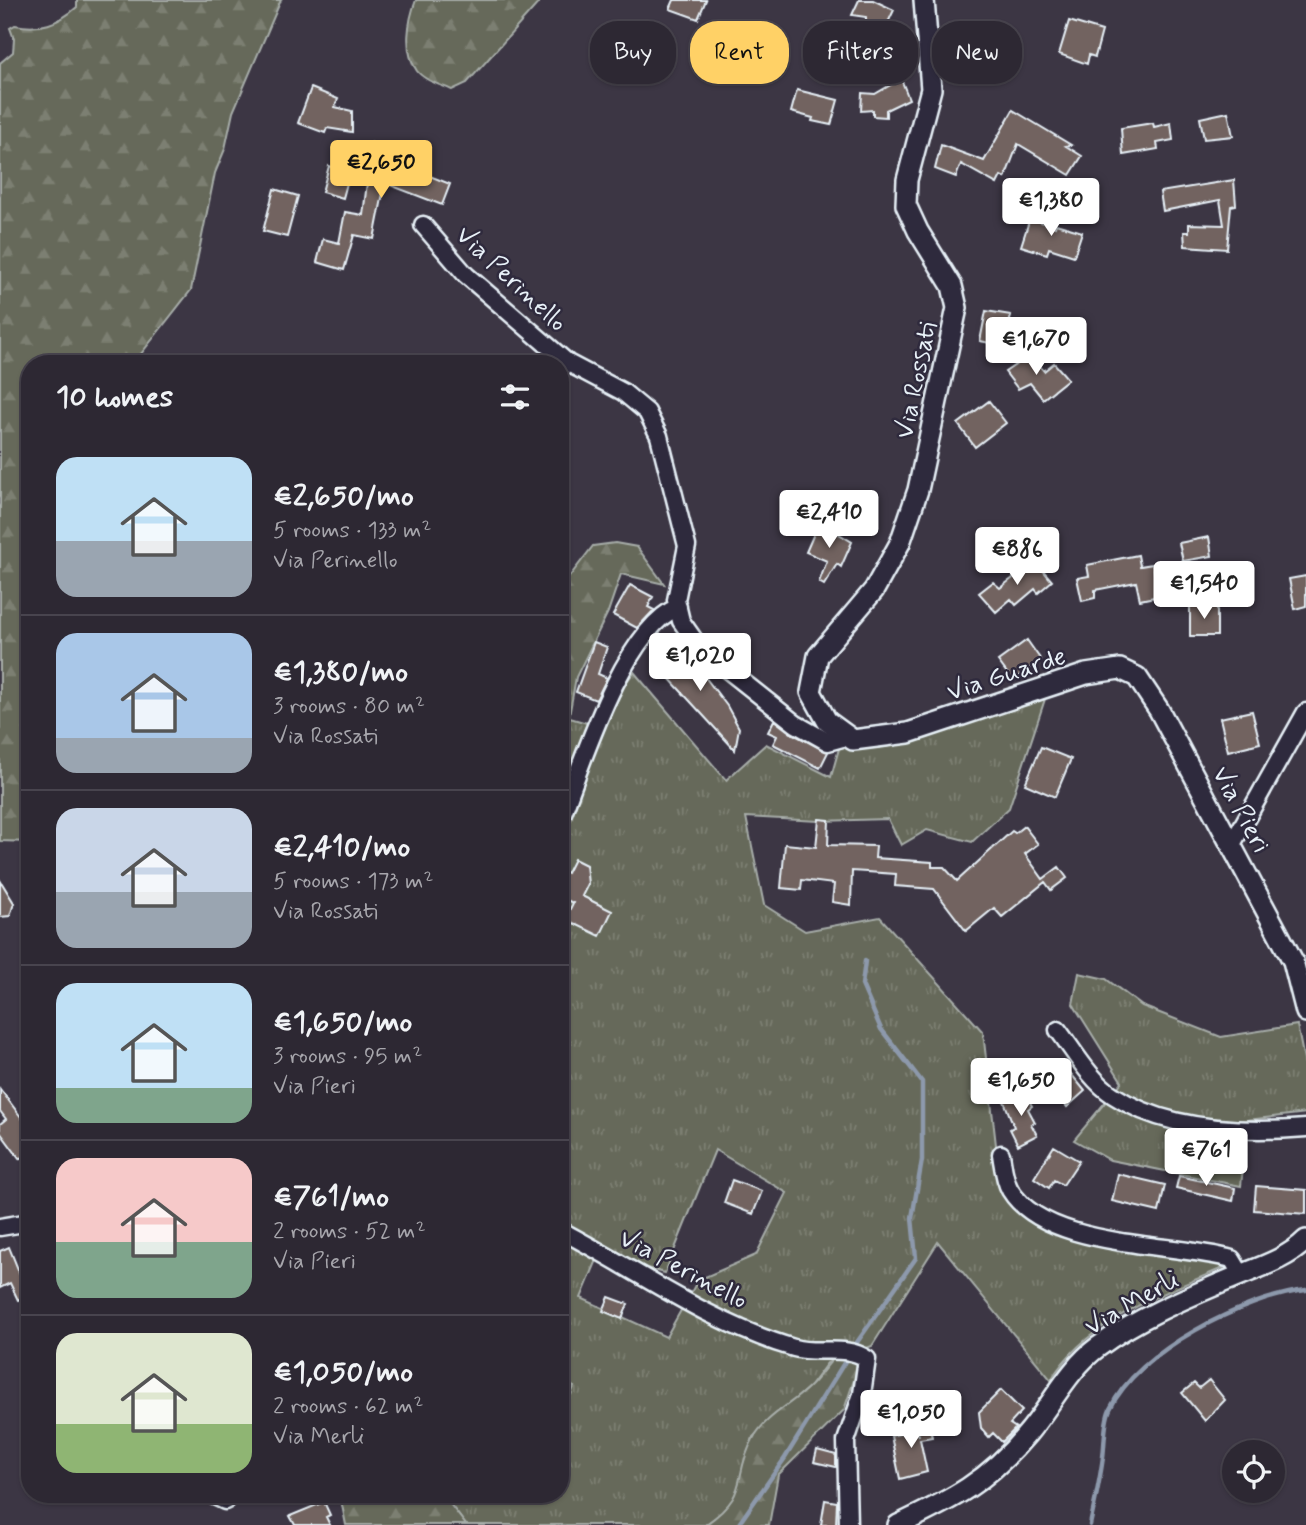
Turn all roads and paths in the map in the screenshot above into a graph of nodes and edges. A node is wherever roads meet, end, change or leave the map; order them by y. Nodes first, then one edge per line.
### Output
1 (923, 0) edge
2 (423, 225) dead end
3 (559, 355) edge
4 (569, 364) edge
5 (678, 607) junction
6 (1159, 710) joint
7 (1306, 712) edge
8 (850, 738) junction
9 (569, 799) edge
10 (1231, 846) junction
11 (1306, 1012) edge
12 (1058, 1030) dead end
13 (1306, 1128) edge
14 (1001, 1154) dead end
15 (21, 1224) edge
16 (0, 1227) edge
17 (569, 1235) edge
18 (1306, 1240) edge
19 (1241, 1274) junction
20 (848, 1525) edge
21 (898, 1525) edge

1 - 8 street, Via Rossati
2 - 3 street, Via Perinello
4 - 5 street, Via Perinello
5 - 8 street
5 - 9 street
6 - 8 street, Via Guarde
6 - 10 street, Via Pieri
7 - 10 street
10 - 11 street, Via Pieri
12 - 13 street
14 - 19 street
15 - 16 street
17 - 20 street, Via Perinello
18 - 19 street
19 - 21 street, Via Merli

